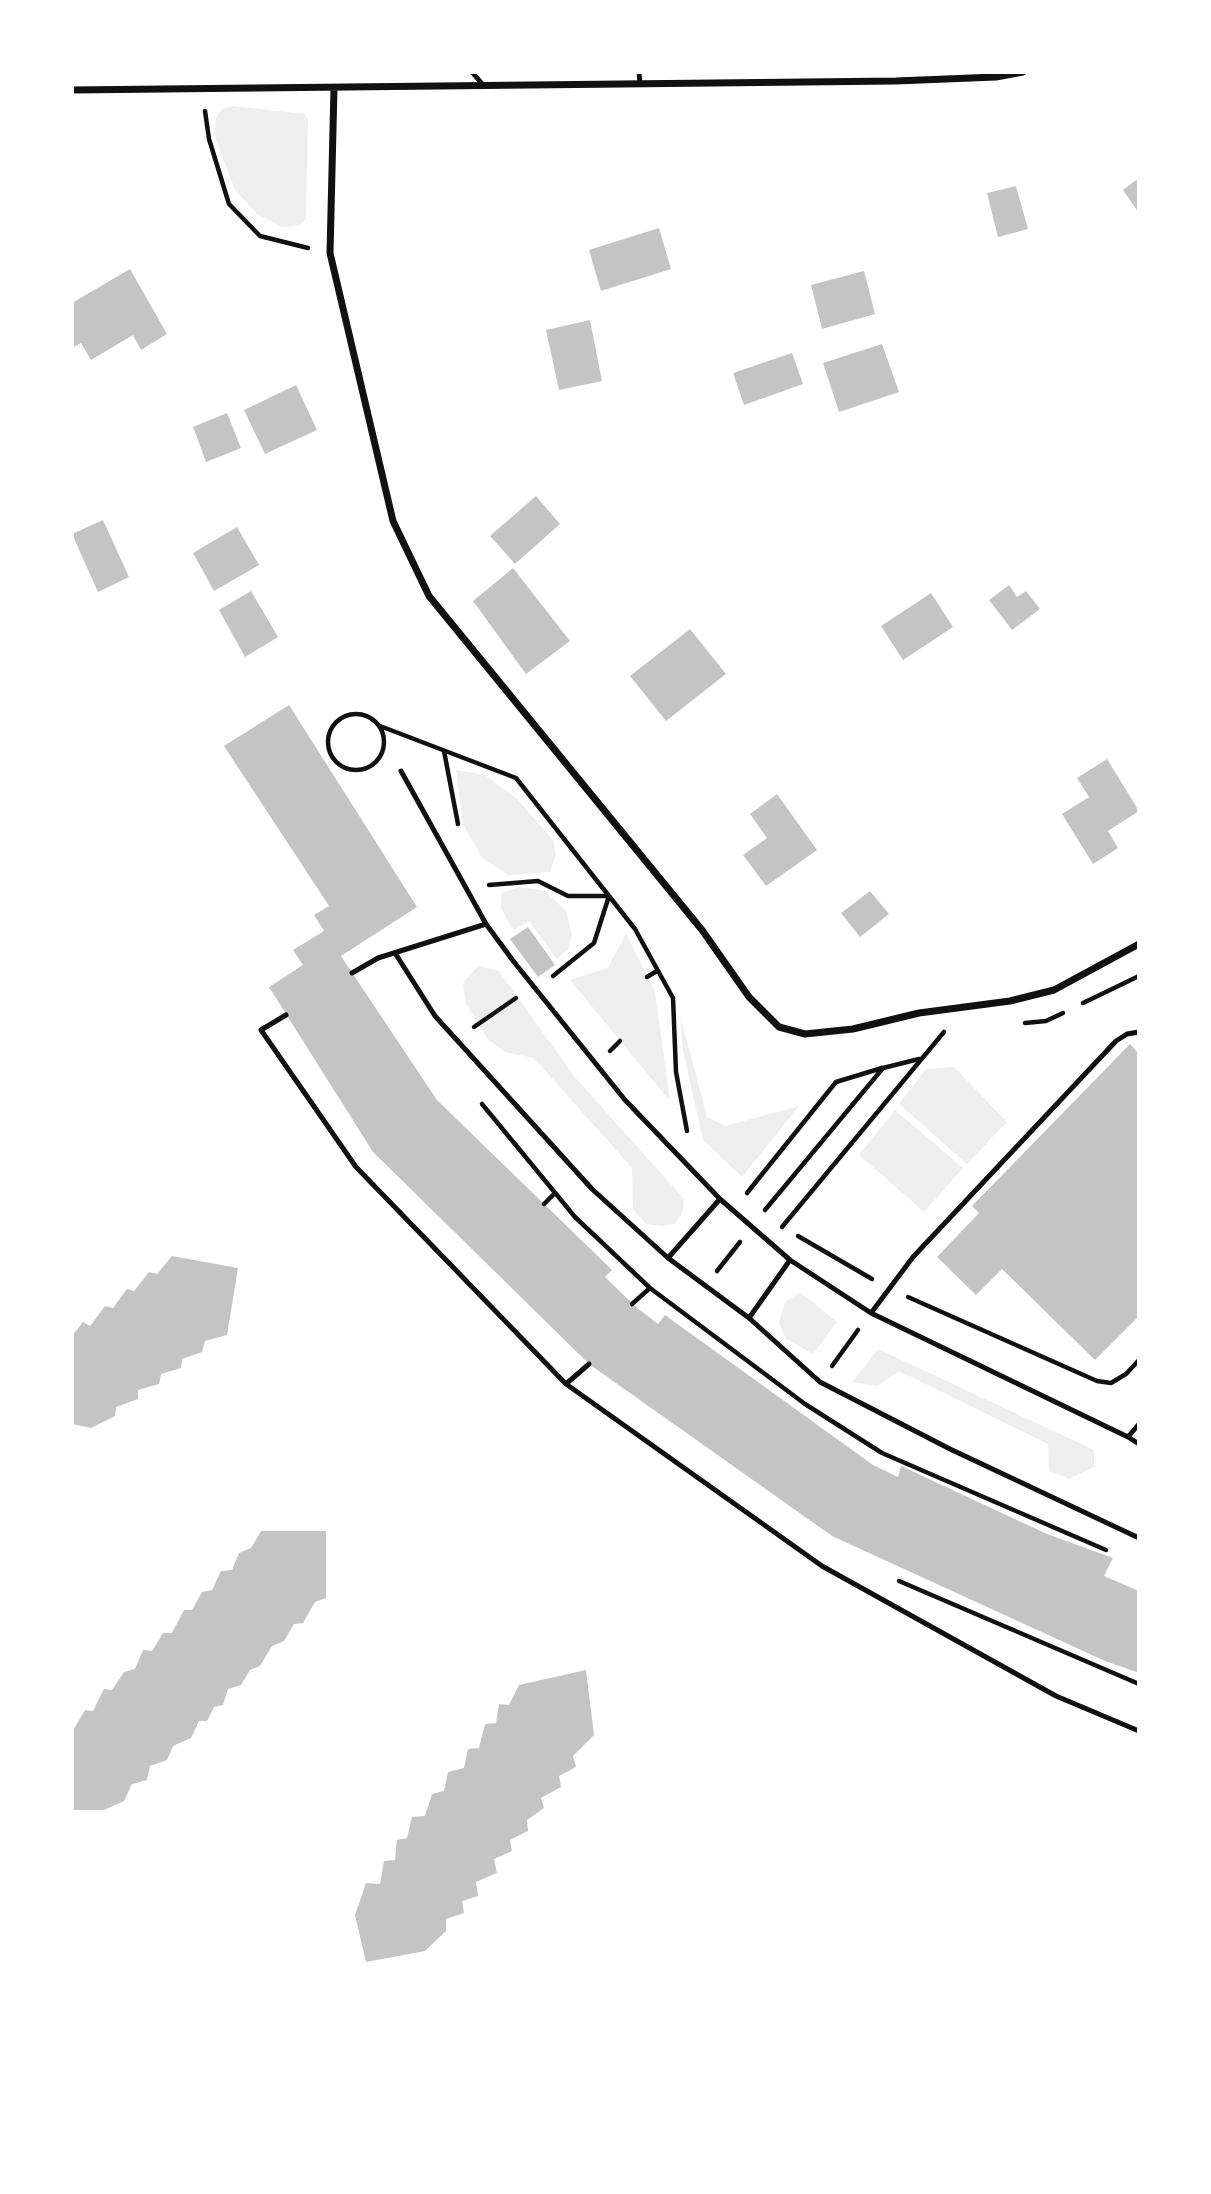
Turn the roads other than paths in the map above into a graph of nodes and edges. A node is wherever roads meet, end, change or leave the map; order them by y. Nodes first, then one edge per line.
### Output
1 (472, 72) edge
2 (639, 72) edge
3 (1023, 72) edge
4 (640, 85) junction
5 (483, 86) junction
6 (334, 89) junction
7 (72, 90) edge
8 (401, 771) dead end
9 (486, 924) junction
10 (1139, 944) edge
11 (394, 953) junction
12 (352, 973) dead end
13 (286, 1015) dead end
14 (1139, 1032) edge
15 (719, 1199) junction
16 (668, 1258) junction
17 (790, 1260) junction
18 (871, 1313) junction
19 (749, 1318) junction
20 (589, 1364) dead end
21 (566, 1384) junction
22 (1139, 1424) edge
23 (1128, 1437) junction
24 (1139, 1444) edge
25 (1139, 1538) edge
26 (1139, 1731) edge

1 - 5 lane
2 - 4 lane
3 - 4 street
4 - 5 street
5 - 6 street
6 - 7 street
6 - 10 street
8 - 9 lane
9 - 11 lane
9 - 15 lane
11 - 12 lane
11 - 16 lane
13 - 21 lane
14 - 18 lane
15 - 16 lane
15 - 17 lane
16 - 19 lane
17 - 18 lane
17 - 19 lane
18 - 23 lane
19 - 25 lane
20 - 21 lane
21 - 26 lane
22 - 23 lane
23 - 24 lane

